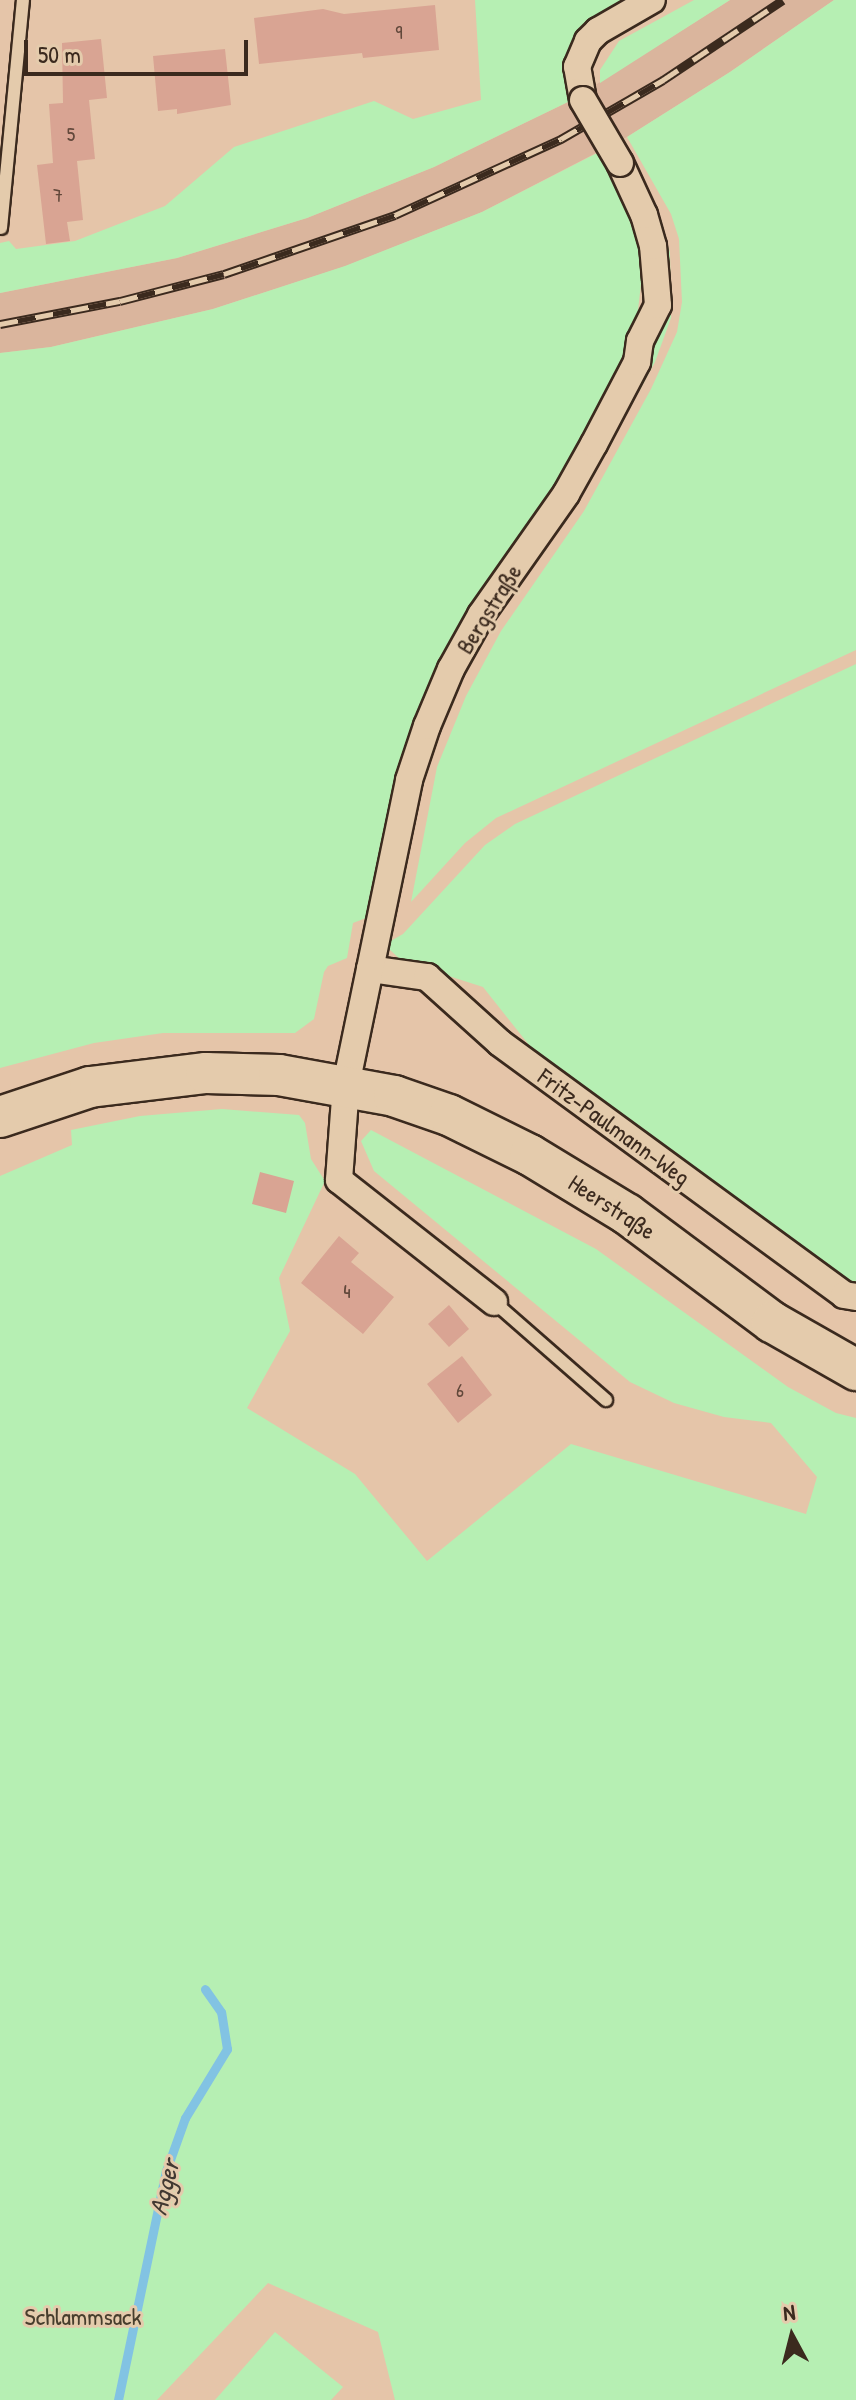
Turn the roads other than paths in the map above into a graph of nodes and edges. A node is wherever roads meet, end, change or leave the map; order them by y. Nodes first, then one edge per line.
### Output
1 (23, 0) edge
2 (652, 0) edge
3 (1, 228) edge
4 (370, 969) junction
5 (346, 1085) junction
6 (0, 1117) edge
7 (856, 1297) edge
8 (494, 1302) joint
9 (856, 1370) edge
10 (606, 1400) dead end

1 - 3 lane
2 - 4 street, Bergstraße, bridge
4 - 5 street, Bergstraße
4 - 7 street, Fritz-Paulmann-Weg
5 - 6 main road, Heerstraße
5 - 8 street
5 - 9 main road, Heerstraße
8 - 10 lane

